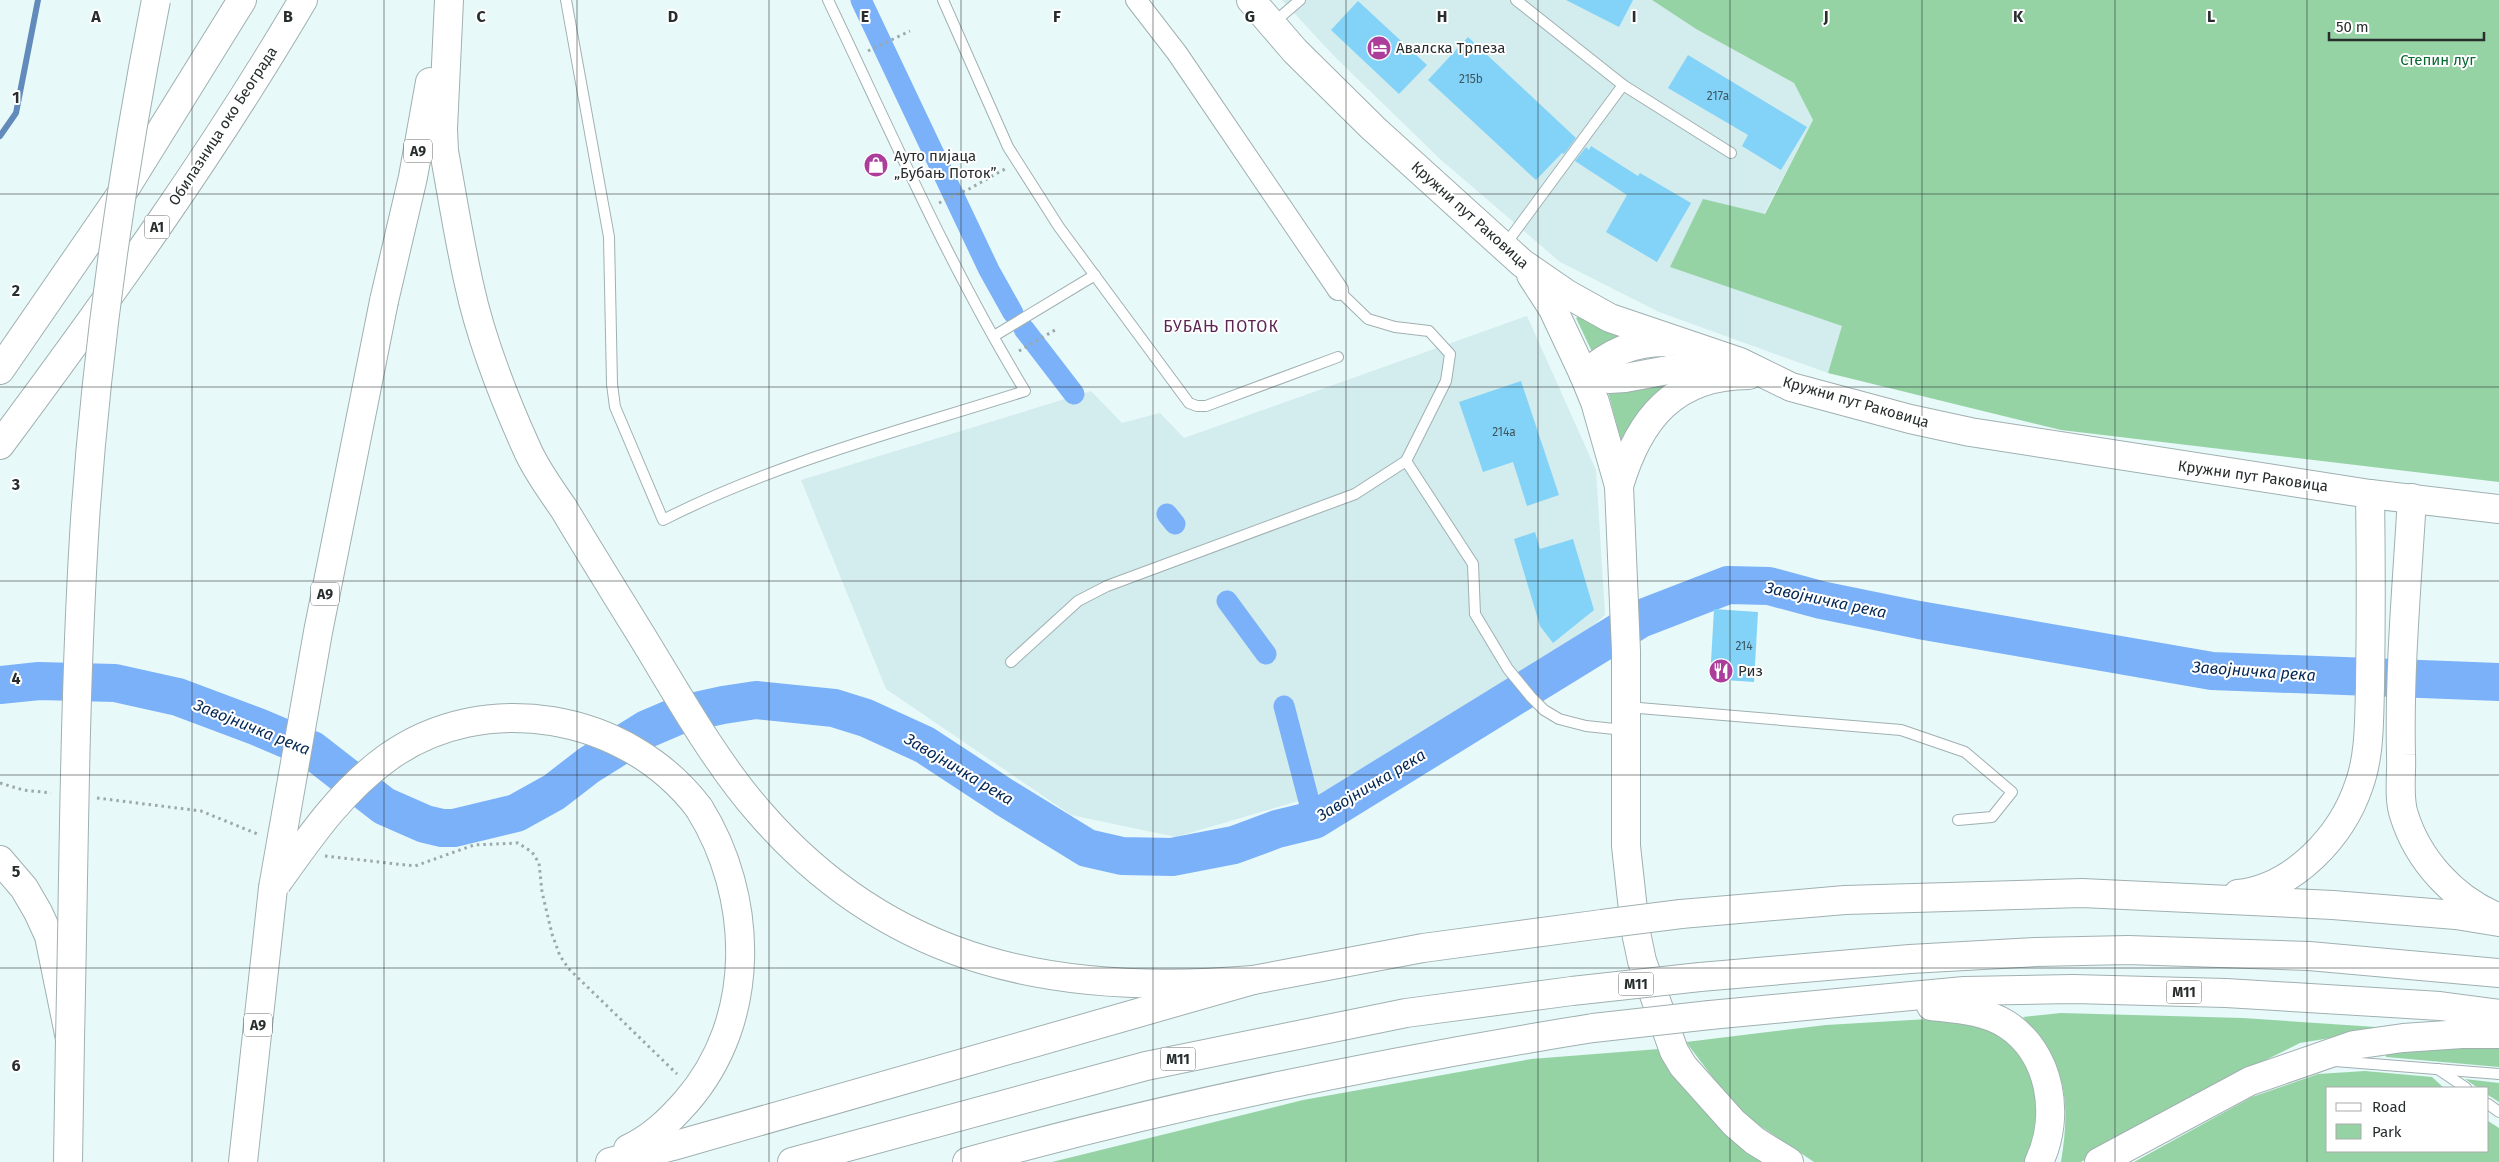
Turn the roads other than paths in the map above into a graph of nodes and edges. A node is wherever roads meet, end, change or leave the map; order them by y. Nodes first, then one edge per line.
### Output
1 (156, 0) edge
2 (242, 0) edge
3 (303, 0) edge
4 (447, 0) edge
5 (566, 0) edge
6 (828, 0) edge
7 (943, 0) edge
8 (1136, 0) edge
9 (1251, 0) edge
10 (1300, 0) edge
11 (1516, 0) edge
12 (1271, 24) junction
13 (1623, 85) junction
14 (1731, 152) dead end
15 (1513, 254) junction
16 (1095, 275) junction
17 (1338, 290) joint
18 (994, 336) junction
19 (1677, 342) junction
20 (1338, 357) dead end
21 (0, 370) edge
22 (1584, 375) junction
23 (1749, 375) junction
24 (1790, 387) junction
25 (0, 445) edge
26 (1406, 461) junction
27 (1619, 486) junction
28 (2370, 494) junction
29 (2412, 498) junction
30 (2499, 509) edge
31 (1011, 662) dead end
32 (1625, 718) junction
33 (1958, 820) dead end
34 (0, 860) edge
35 (273, 888) junction
36 (2208, 898) junction
37 (2499, 917) edge
38 (2499, 922) edge
39 (2499, 973) edge
40 (1253, 980) junction
41 (1868, 999) junction
42 (2499, 1014) edge
43 (2499, 1034) edge
44 (70, 1039) junction
45 (2309, 1060) junction
46 (2437, 1068) junction
47 (2499, 1074) edge
48 (2465, 1087) edge
49 (68, 1162) edge
50 (243, 1162) edge
51 (598, 1162) edge
52 (610, 1162) edge
53 (792, 1162) edge
54 (967, 1162) edge
55 (1789, 1162) edge
56 (2039, 1162) edge
57 (2099, 1162) edge

1 - 44 main road, bridge
2 - 21 main road
3 - 25 main road, Обилазница око Београда / A1
4 - 35 main road, A9, bridge
4 - 40 main road
5 - 18 lane
6 - 18 lane
7 - 16 lane
8 - 17 street
9 - 12 main road, Кружни пут Раковица
10 - 12 lane
11 - 13 lane
12 - 15 main road, Кружни пут Раковица
13 - 14 lane
13 - 15 lane
15 - 19 main road, Кружни пут Раковица
15 - 22 main road
16 - 18 lane
16 - 20 lane
17 - 26 lane
19 - 22 main road
19 - 24 main road, Кружни пут Раковица
22 - 23 main road
22 - 27 main road
23 - 24 main road
23 - 27 main road
24 - 28 main road, Кружни пут Раковица
26 - 31 lane
26 - 32 lane
27 - 32 main road
28 - 29 main road, Кружни пут Раковица
28 - 36 main road
29 - 30 main road, Кружни пут Раковица
29 - 37 main road
32 - 33 lane
32 - 55 main road
34 - 44 main road, bridge
35 - 50 main road, A9
35 - 51 main road, bridge
36 - 38 main road
36 - 40 main road, bridge
39 - 53 main road, M11, bridge
40 - 52 main road
41 - 42 main road, M11
41 - 54 main road, M11, bridge
41 - 56 main road
43 - 45 main road
44 - 49 main road
45 - 46 lane
45 - 57 main road
46 - 47 lane
46 - 48 lane

